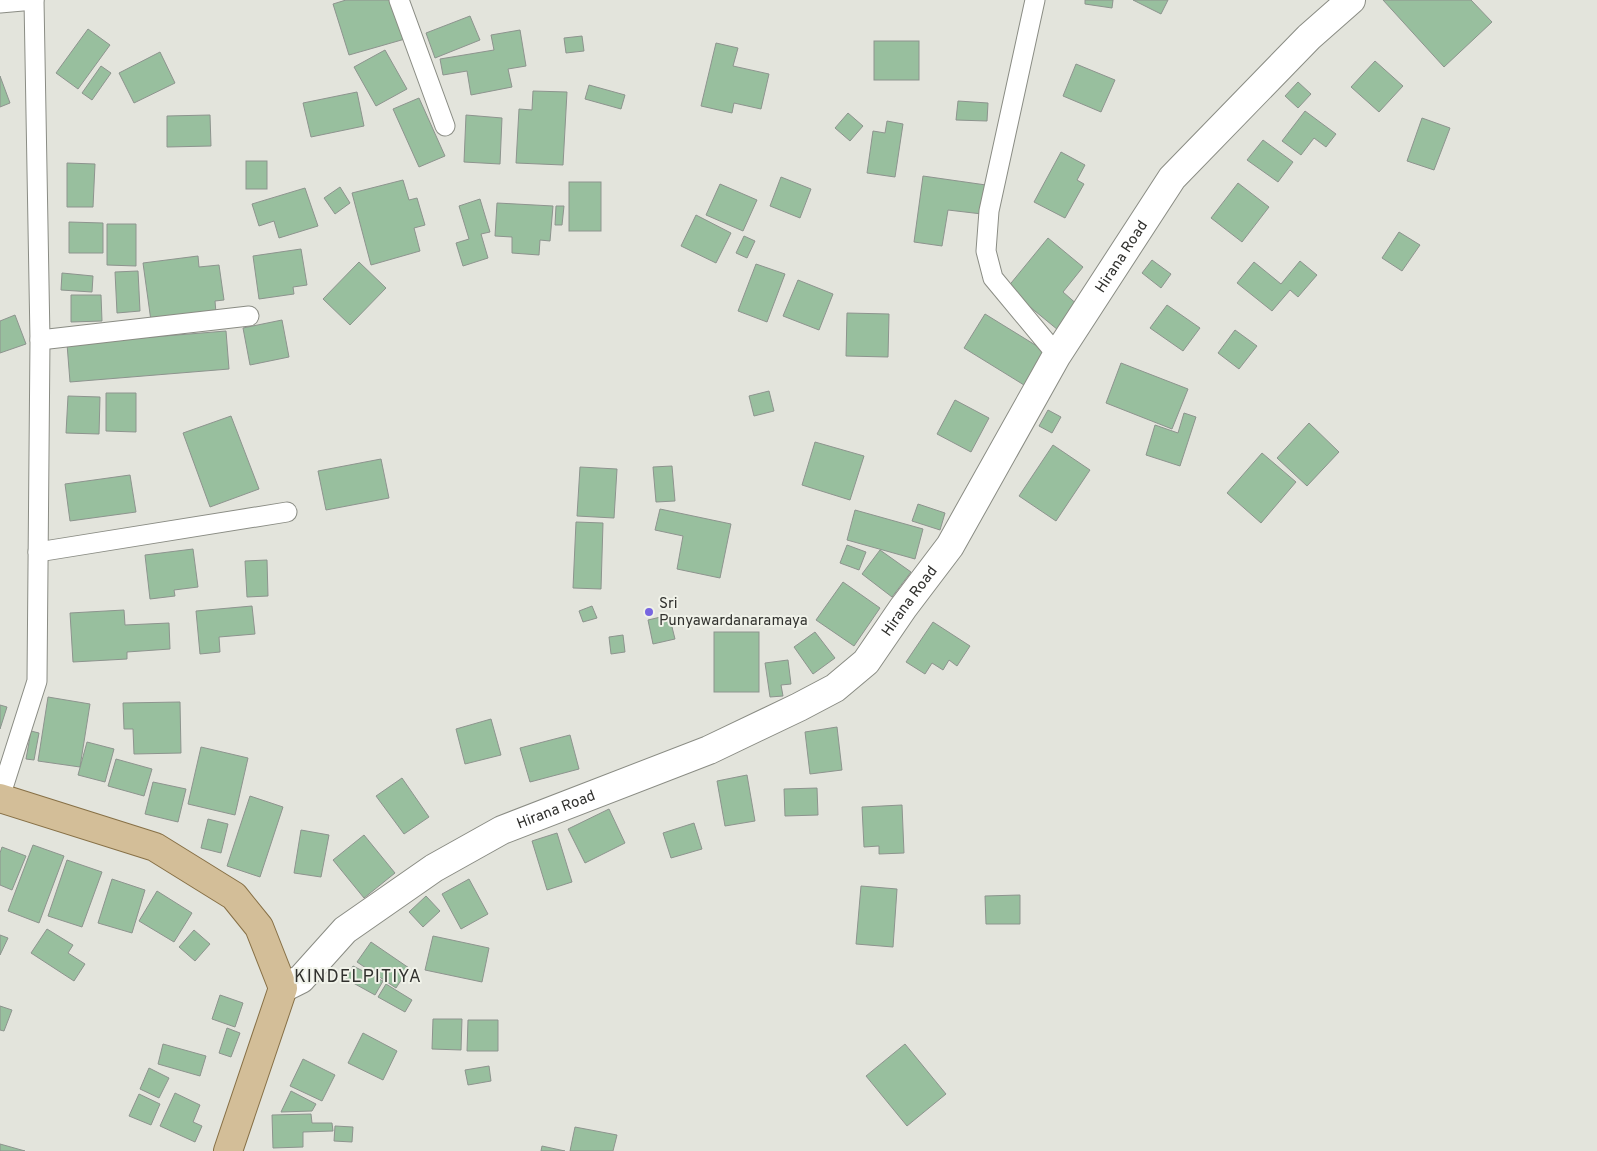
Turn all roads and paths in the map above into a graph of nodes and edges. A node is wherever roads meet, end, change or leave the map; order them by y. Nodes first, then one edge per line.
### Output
1 (34, 0) edge
2 (399, 0) edge
3 (1035, 0) edge
4 (1351, 0) edge
5 (0, 3) edge
6 (445, 126) dead end
7 (249, 316) dead end
8 (40, 340) junction
9 (1057, 355) junction
10 (287, 512) dead end
11 (38, 552) junction
12 (0, 797) edge
13 (283, 988) junction
14 (228, 1151) edge

1 - 5 street
1 - 8 street
2 - 6 street
3 - 9 street
4 - 9 street, Hirana Road
7 - 8 street
8 - 11 street
9 - 13 street, Hirana Road
10 - 11 street
11 - 12 street
12 - 13 main road
13 - 14 main road

